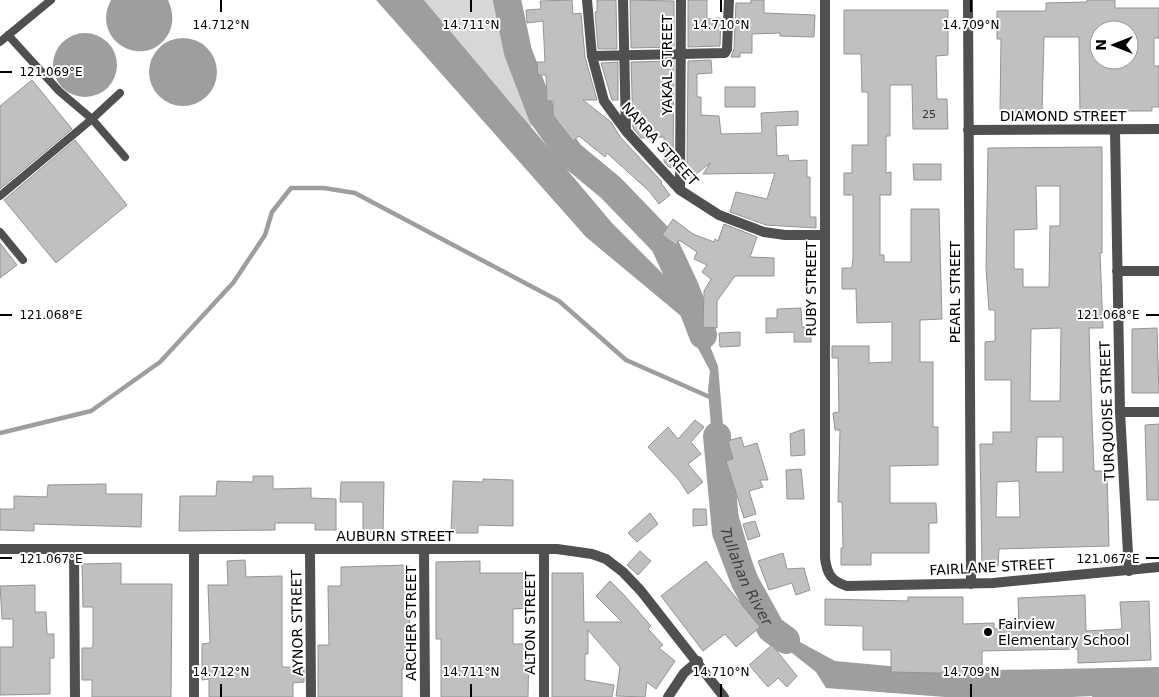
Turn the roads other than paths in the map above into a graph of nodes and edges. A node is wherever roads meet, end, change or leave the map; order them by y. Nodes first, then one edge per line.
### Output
1 (51, 0) edge
2 (588, 0) edge
3 (623, 0) edge
4 (681, 0) edge
5 (729, 0) edge
6 (825, 0) edge
7 (968, 0) edge
8 (8, 35) junction
9 (0, 42) edge
10 (679, 54) junction
11 (624, 55) junction
12 (592, 56) junction
13 (120, 93) dead end
14 (92, 119) junction
15 (1159, 129) edge
16 (968, 130) junction
17 (1115, 130) junction
18 (626, 131) junction
19 (125, 157) dead end
20 (680, 190) junction
21 (0, 196) edge
22 (0, 232) edge
23 (824, 235) junction
24 (23, 260) dead end
25 (1117, 271) junction
26 (1159, 271) edge
27 (1120, 412) junction
28 (1159, 412) edge
29 (0, 549) edge
30 (74, 549) junction
31 (424, 549) junction
32 (544, 549) junction
33 (194, 550) junction
34 (310, 550) junction
35 (1159, 567) edge
36 (1129, 571) junction
37 (829, 576) joint
38 (971, 584) junction
39 (698, 661) junction
40 (75, 697) edge
41 (194, 697) edge
42 (311, 697) edge
43 (425, 697) edge
44 (544, 697) edge
45 (668, 697) edge
46 (724, 697) edge

1 - 8 lane
2 - 12 street, NARRA STREET
3 - 11 street
4 - 10 street, YAKAL STREET
5 - 10 street
6 - 23 street, RUBY STREET
7 - 16 street, PEARL STREET
8 - 9 lane
8 - 14 lane
10 - 11 street
10 - 20 street, YAKAL STREET
11 - 12 street
11 - 18 street
12 - 18 street, NARRA STREET
13 - 14 lane
14 - 19 lane
14 - 21 lane
15 - 17 street, DIAMOND STREET
16 - 17 street, DIAMOND STREET
16 - 38 street, PEARL STREET
17 - 25 street, TURQUOISE STREET
18 - 20 street, NARRA STREET
20 - 23 street, NARRA STREET
22 - 24 lane
23 - 37 street, RUBY STREET
25 - 26 street
25 - 27 street, TURQUOISE STREET
27 - 28 street
27 - 36 street, TURQUOISE STREET
29 - 30 street, AUBURN STREET
30 - 33 street, AUBURN STREET
30 - 40 street
31 - 32 street, AUBURN STREET
31 - 34 street, AUBURN STREET
31 - 43 street, ARCHER STREET
32 - 39 street, AUBURN STREET
32 - 44 street, ALTON STREET
33 - 34 street, AUBURN STREET
33 - 41 street
34 - 42 street, AYNOR STREET
35 - 36 street, FAIRLANE STREET
36 - 38 street, FAIRLANE STREET
37 - 38 street, FAIRLANE STREET
39 - 45 street
39 - 46 street, AUBURN STREET

